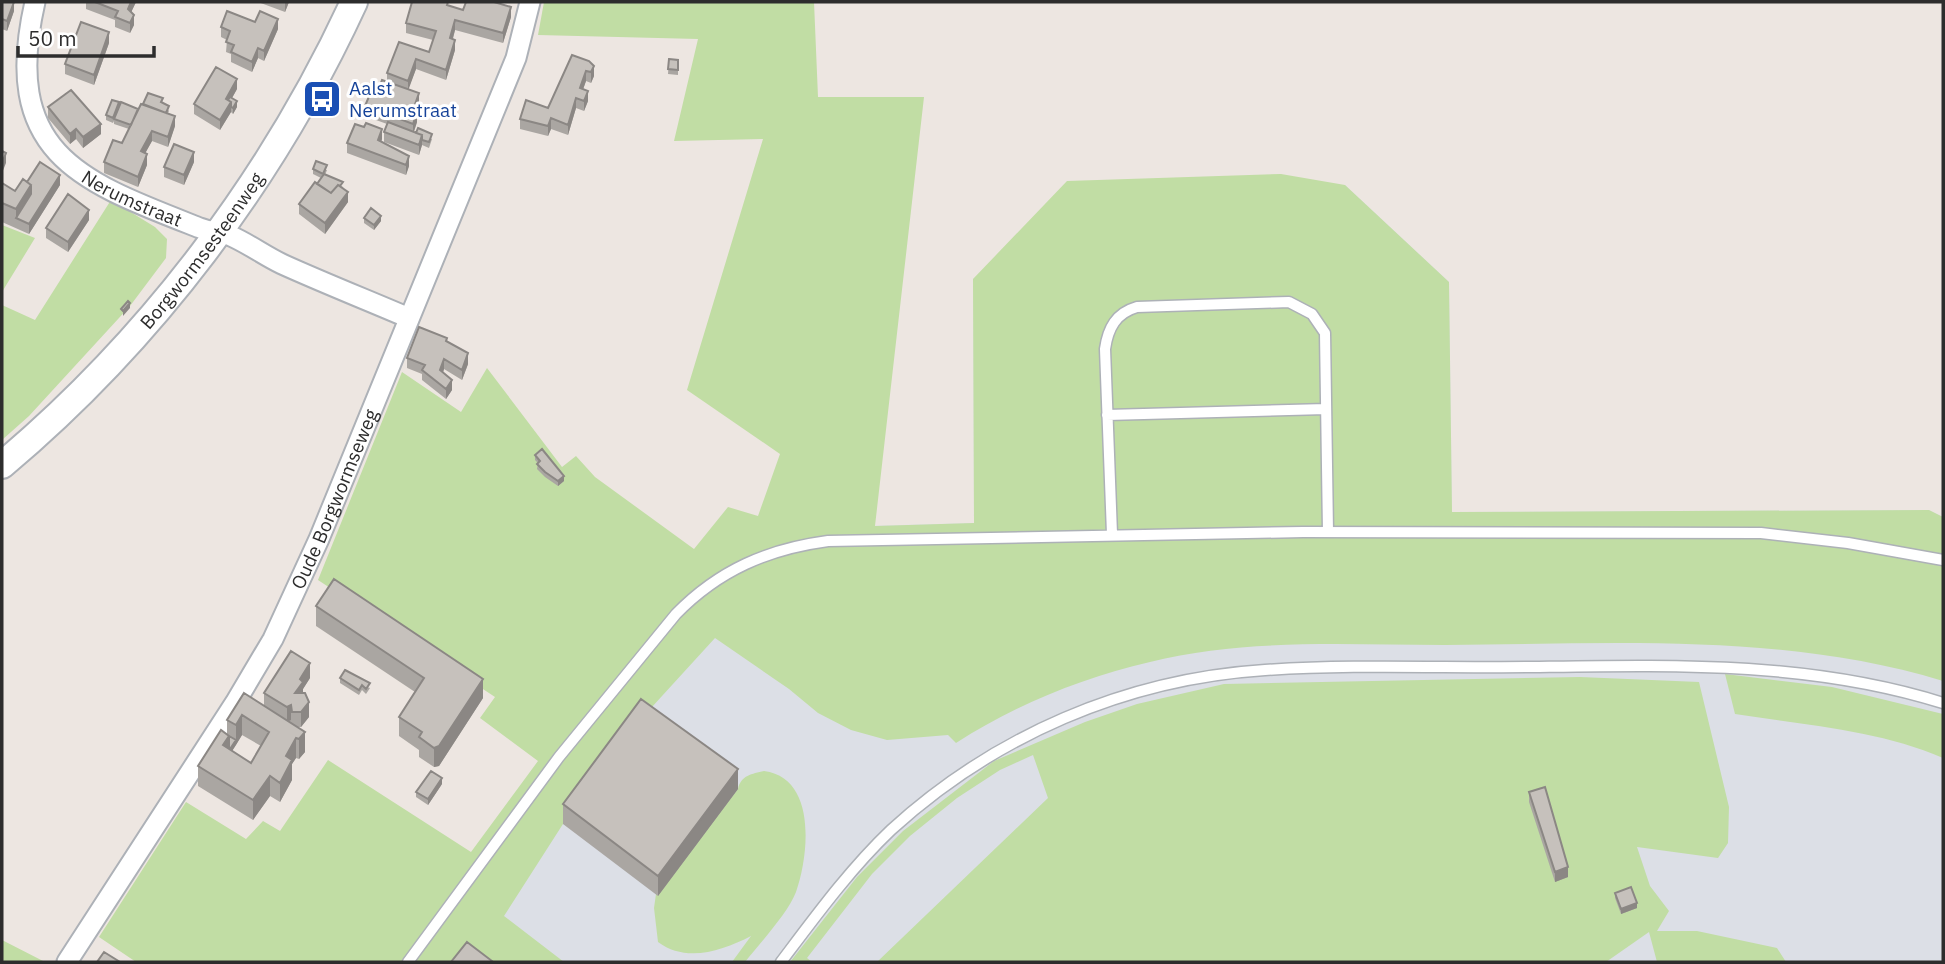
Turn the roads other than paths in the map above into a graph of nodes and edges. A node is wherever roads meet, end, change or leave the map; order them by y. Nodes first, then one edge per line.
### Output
1 (35, 2) edge
2 (354, 2) edge
3 (530, 2) edge
4 (218, 233) junction
5 (409, 318) junction
6 (1326, 409) junction
7 (1107, 415) junction
8 (2, 465) edge
9 (1328, 532) junction
10 (1112, 534) junction
11 (1943, 560) edge
12 (1943, 703) edge
13 (67, 962) edge
14 (408, 962) edge
15 (781, 962) edge

1 - 4 street, Nerumstraat
2 - 4 main road, Borgwormsesteenweg
3 - 5 street, Oude Borgwormseweg
4 - 5 street, Nerumstraat
4 - 8 main road, Borgwormsesteenweg
5 - 13 street, Oude Borgwormseweg
6 - 7 lane
6 - 7 lane
6 - 9 lane
7 - 10 lane
9 - 10 lane
9 - 11 lane
10 - 14 lane
12 - 15 lane

